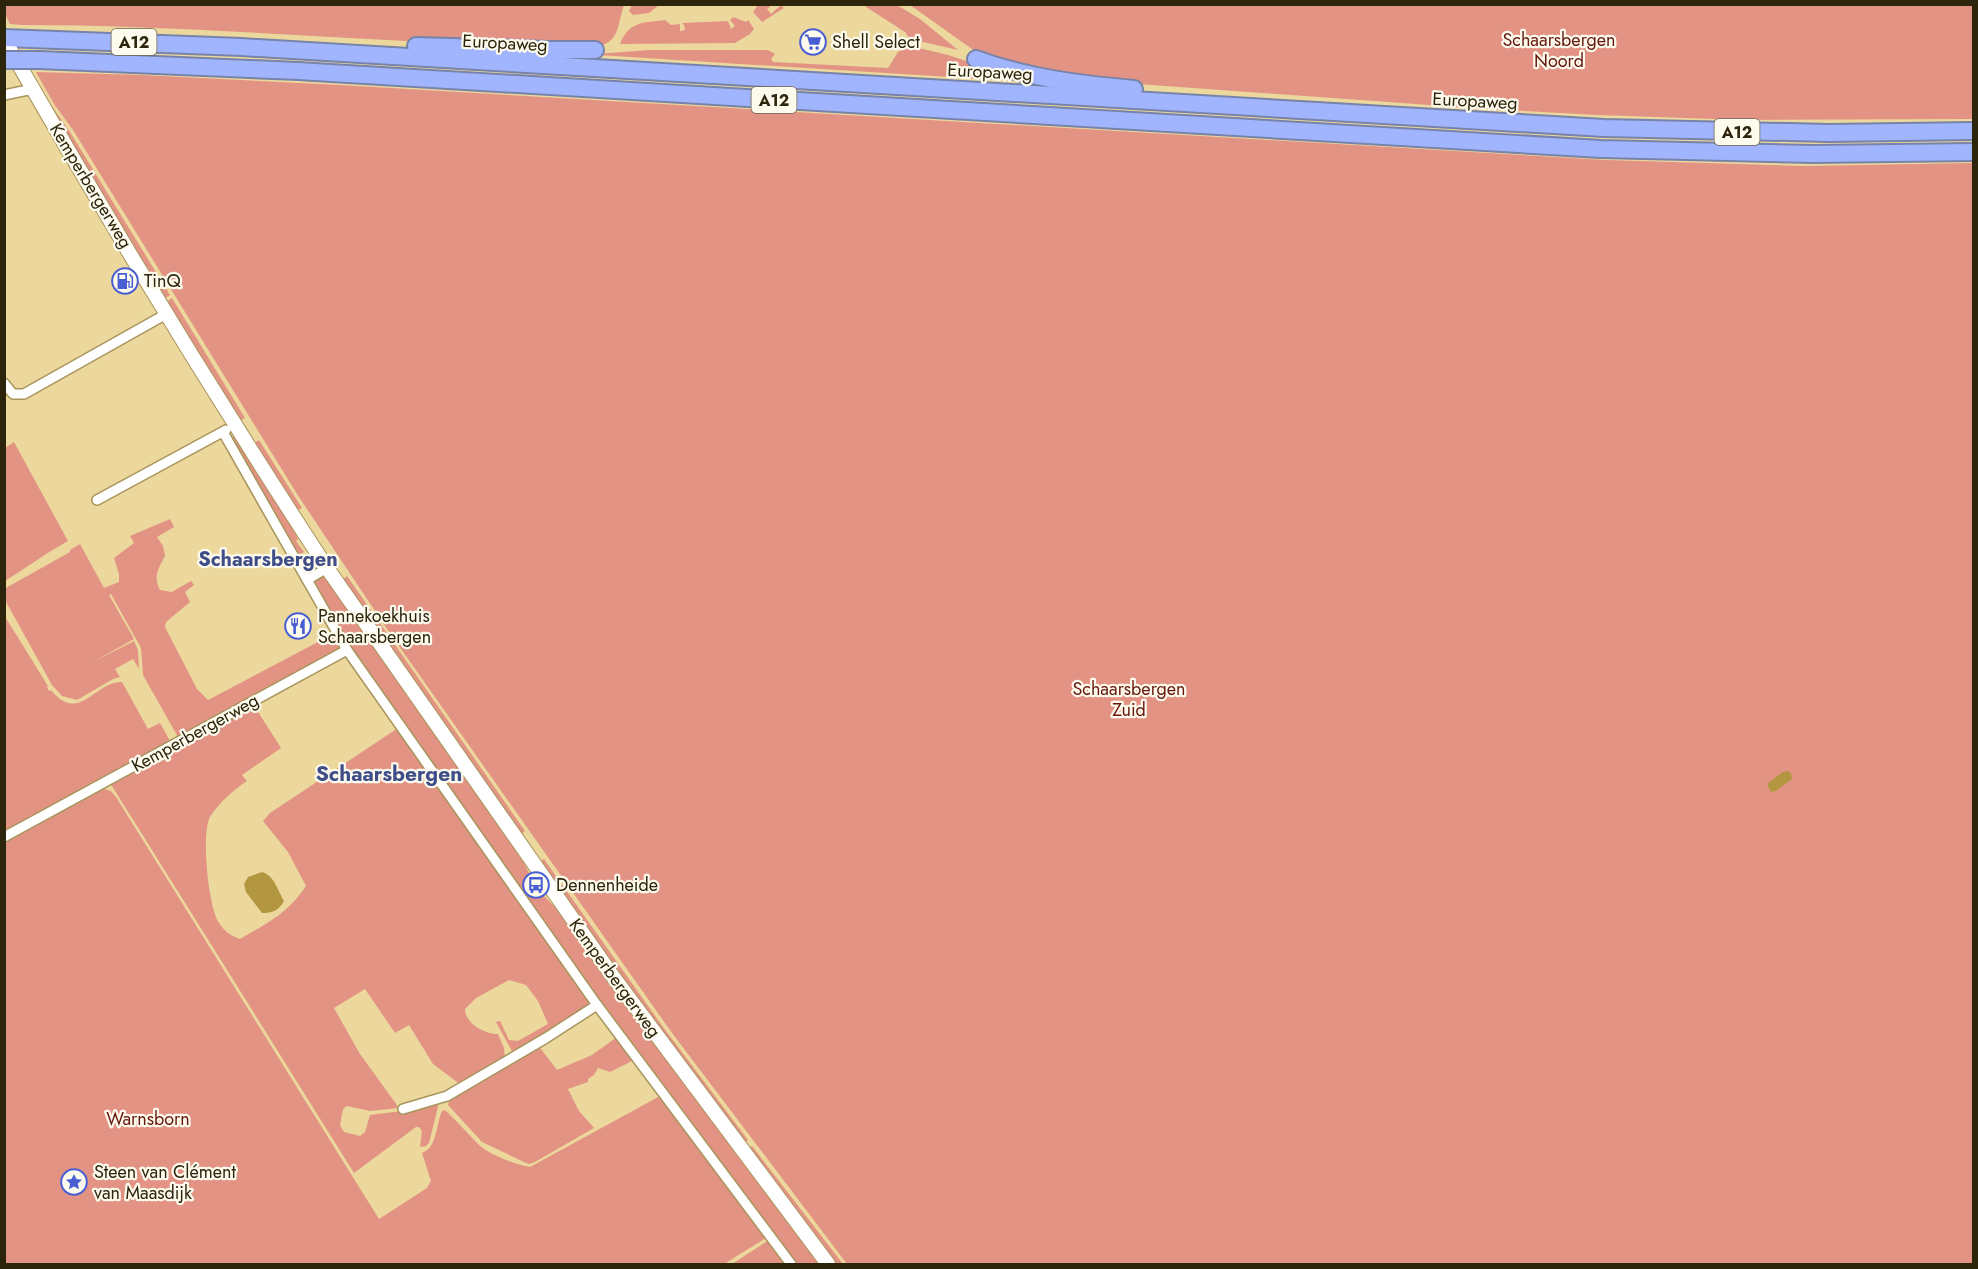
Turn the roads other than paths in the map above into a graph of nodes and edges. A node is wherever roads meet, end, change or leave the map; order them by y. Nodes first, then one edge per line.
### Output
1 (4, 38) edge
2 (241, 46) junction
3 (595, 50) dead end
4 (976, 59) dead end
5 (4, 60) edge
6 (33, 89) junction
7 (4, 95) edge
8 (1322, 111) junction
9 (1974, 131) edge
10 (1974, 152) edge
11 (168, 314) junction
12 (4, 383) edge
13 (236, 425) junction
14 (223, 432) junction
15 (97, 500) dead end
16 (327, 568) junction
17 (307, 580) junction
18 (347, 650) junction
19 (4, 837) edge
20 (597, 1005) junction
21 (403, 1109) dead end
22 (791, 1264) edge
23 (828, 1264) edge

1 - 2 highway, Europaweg / A12
1 - 6 main road, Kemperbergerweg
2 - 3 highway, A12
2 - 8 highway, Europaweg / A12
4 - 8 highway, A12
5 - 10 highway, A12, bridge
6 - 7 street
6 - 11 main road, Kemperbergerweg
8 - 9 highway, Europaweg / A12
11 - 12 street
11 - 13 main road, Kemperbergerweg
13 - 14 street
13 - 16 main road, Kemperbergerweg
14 - 15 street
14 - 17 street, Kemperbergerweg
16 - 17 street
16 - 23 main road, Kemperbergerweg
17 - 18 street, Kemperbergerweg
18 - 19 street, Kemperbergerweg
18 - 20 street, Kemperbergerweg
20 - 21 street, Kemperbergerweg
20 - 22 street, Kemperbergerweg

